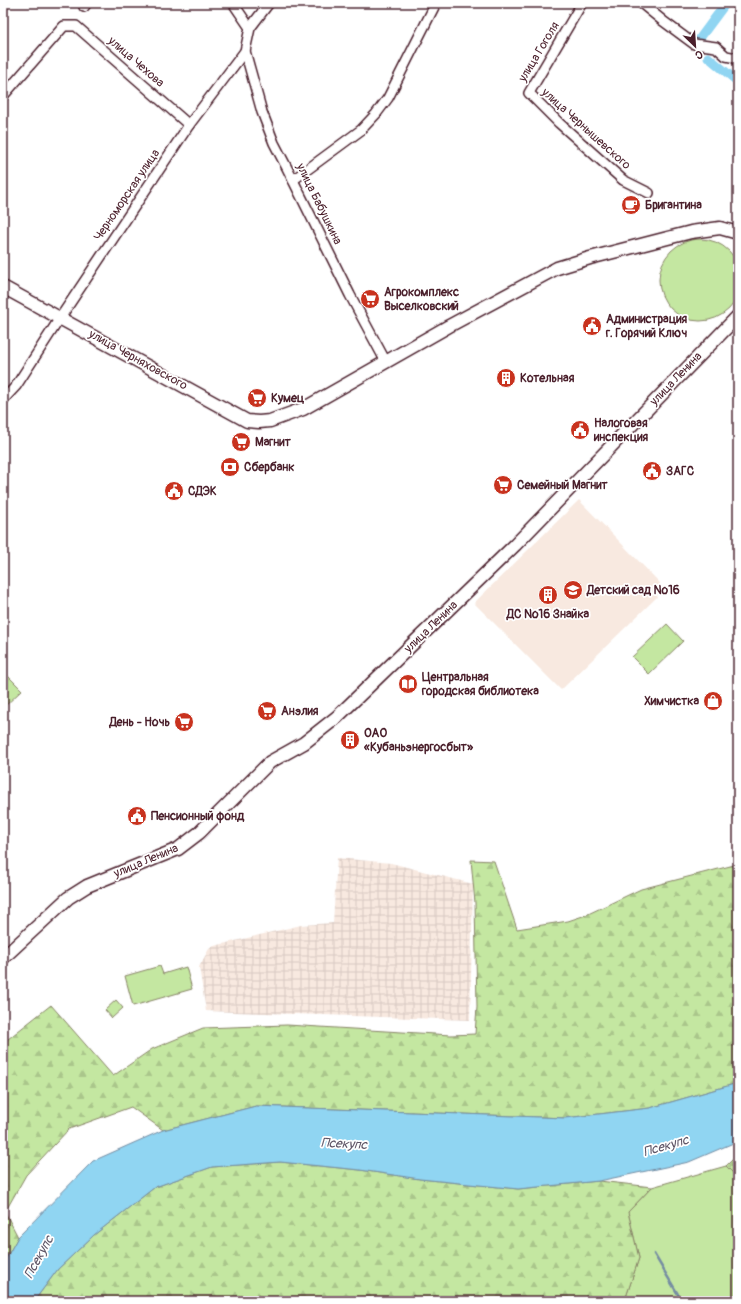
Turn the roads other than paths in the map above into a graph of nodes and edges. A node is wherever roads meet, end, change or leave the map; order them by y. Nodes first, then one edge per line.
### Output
1 (233, 3) edge
2 (269, 3) edge
3 (436, 3) edge
4 (582, 3) edge
5 (641, 3) edge
6 (250, 28) junction
7 (245, 51) junction
8 (737, 59) edge
9 (528, 93) joint
10 (3, 96) edge
11 (189, 125) junction
12 (294, 180) junction
13 (649, 193) dead end
14 (738, 233) edge
15 (3, 287) edge
16 (738, 316) edge
17 (60, 318) junction
18 (386, 362) junction
19 (3, 400) edge
20 (3, 958) edge

1 - 6 street
2 - 6 street, Черноморская улица
3 - 12 street
4 - 9 street, улица Гоголя
5 - 8 street
6 - 7 street, Черноморская улица
7 - 11 street, Черноморская улица
7 - 12 street, улица Бабушкина
9 - 13 street, улица Чернышевского
10 - 11 street, улица Чехова
11 - 17 street, Черноморская улица
12 - 18 street, улица Бабушкина
14 - 18 street
15 - 17 street, улица Черняховского
16 - 20 street, улица Ленина
17 - 18 street, улица Черняховского
17 - 19 street, Черноморская улица

